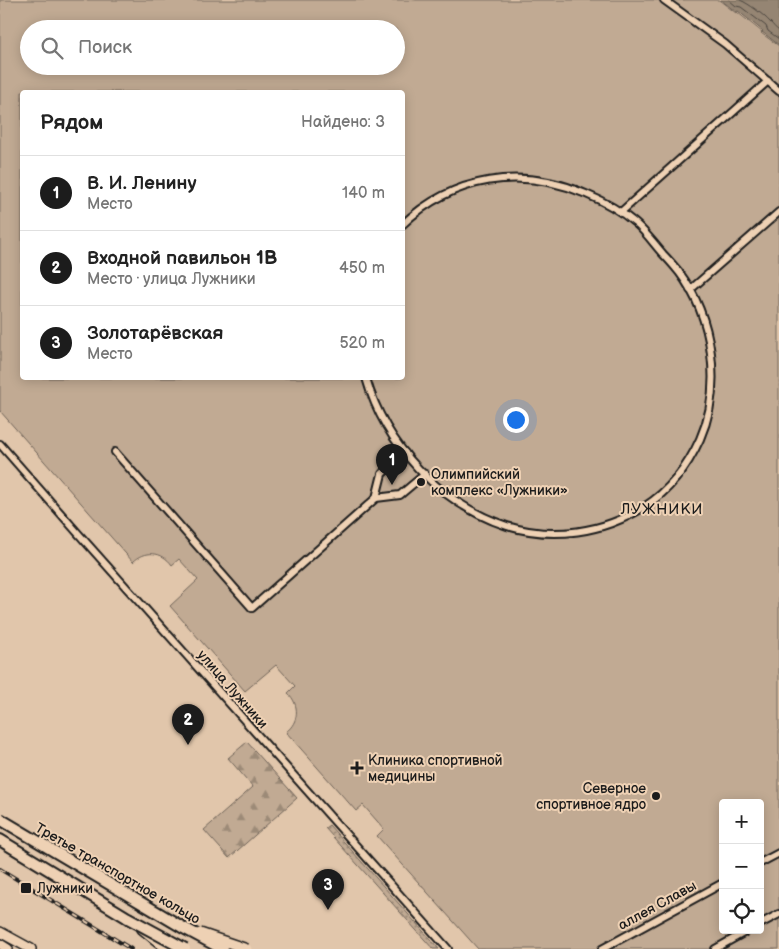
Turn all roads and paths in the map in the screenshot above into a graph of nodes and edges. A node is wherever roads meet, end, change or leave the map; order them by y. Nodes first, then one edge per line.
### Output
1 (664, 0) edge
2 (768, 81) junction
3 (779, 91) edge
4 (620, 212) junction
5 (779, 212) edge
6 (405, 222) edge
7 (690, 290) junction
8 (367, 380) edge
9 (0, 444) edge
10 (115, 452) dead end
11 (405, 453) junction
12 (425, 474) junction
13 (376, 498) junction
14 (0, 819) edge
15 (0, 840) edge
16 (779, 853) edge
17 (764, 861) edge
18 (719, 885) edge
19 (779, 914) edge
20 (128, 918) junction
21 (764, 922) edge
22 (182, 927) junction
23 (0, 932) edge
24 (742, 934) edge
25 (0, 944) edge
26 (8, 949) edge
27 (31, 949) edge
28 (167, 949) edge
29 (185, 949) edge
30 (223, 949) edge
31 (247, 949) edge
32 (448, 949) edge
33 (602, 949) edge
34 (715, 949) edge

1 - 2 street
2 - 3 street
2 - 4 street
4 - 6 street
4 - 7 street
5 - 7 street
7 - 12 street
8 - 11 street
9 - 32 street, улица Лужники
10 - 13 street
11 - 12 street
11 - 13 street
12 - 13 street
14 - 22 main road, Третье транспортное кольцо, bridge
15 - 20 main road
16 - 17 street
18 - 33 street, аллея Славы
19 - 21 street
20 - 28 main road, bridge
20 - 29 main road, bridge
22 - 30 main road, Третье транспортное кольцо, bridge
22 - 31 main road, bridge
23 - 27 main road
24 - 34 street
25 - 26 main road

